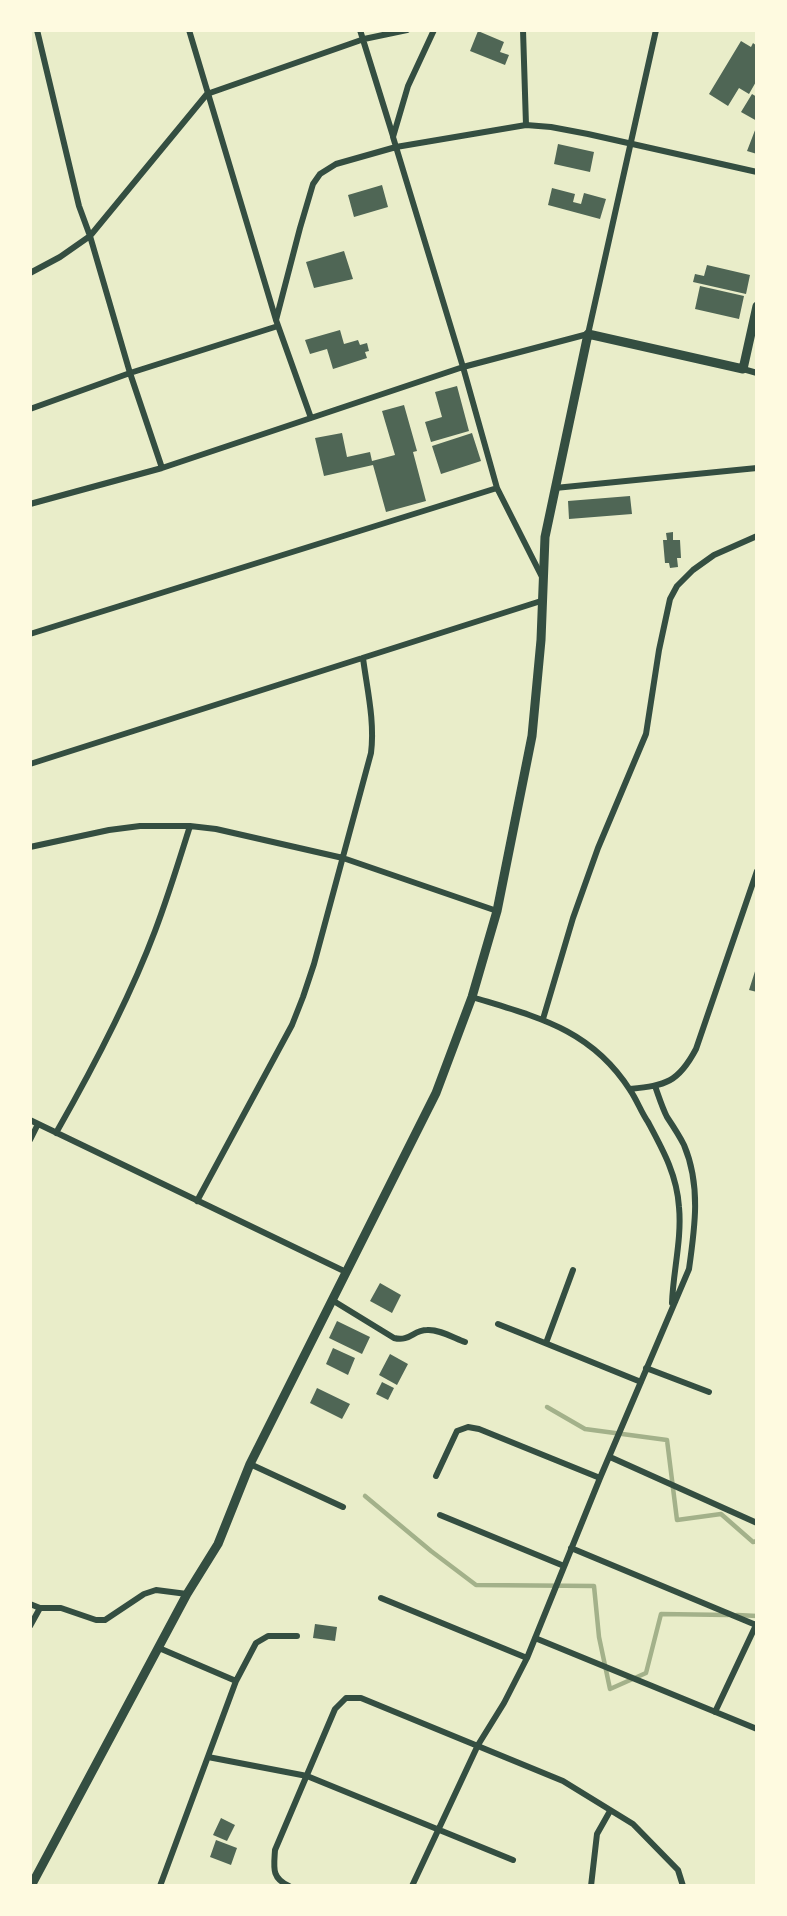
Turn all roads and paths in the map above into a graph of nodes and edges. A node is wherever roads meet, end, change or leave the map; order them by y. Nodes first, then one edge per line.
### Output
1 (37, 30) edge
2 (189, 30) edge
3 (360, 30) edge
4 (407, 30) edge
5 (434, 30) edge
6 (523, 30) edge
7 (656, 30) edge
8 (364, 39) junction
9 (207, 94) junction
10 (526, 125) junction
11 (393, 136) junction
12 (630, 143) junction
13 (396, 147) junction
14 (757, 172) edge
15 (90, 236) junction
16 (30, 273) edge
17 (757, 306) edge
18 (277, 323) junction
19 (588, 334) junction
20 (463, 367) junction
21 (743, 369) junction
22 (130, 373) junction
23 (757, 373) edge
24 (30, 410) edge
25 (311, 418) junction
26 (162, 468) junction
27 (757, 468) edge
28 (496, 488) junction
29 (555, 489) junction
30 (30, 504) edge
31 (757, 536) edge
32 (543, 579) junction
33 (541, 601) junction
34 (30, 634) edge
35 (363, 658) junction
36 (30, 764) edge
37 (190, 826) junction
38 (30, 847) edge
39 (343, 858) junction
40 (757, 871) edge
41 (497, 910) junction
42 (472, 997) junction
43 (543, 1019) junction
44 (655, 1086) junction
45 (630, 1089) junction
46 (30, 1120) edge
47 (38, 1124) junction
48 (56, 1132) junction
49 (30, 1140) edge
50 (197, 1202) junction
51 (573, 1270) dead end
52 (346, 1272) junction
53 (332, 1300) junction
54 (672, 1307) junction
55 (498, 1324) dead end
56 (465, 1342) dead end
57 (546, 1343) junction
58 (646, 1368) junction
59 (640, 1382) junction
60 (709, 1392) dead end
61 (610, 1457) junction
62 (250, 1464) junction
63 (436, 1476) dead end
64 (600, 1478) junction
65 (343, 1507) dead end
66 (440, 1515) dead end
67 (757, 1523) edge
68 (571, 1548) junction
69 (564, 1566) junction
70 (187, 1594) junction
71 (381, 1598) dead end
72 (30, 1604) edge
73 (40, 1608) junction
74 (756, 1624) edge
75 (30, 1626) edge
76 (297, 1636) dead end
77 (535, 1638) junction
78 (159, 1648) junction
79 (527, 1658) junction
80 (236, 1681) junction
81 (715, 1712) junction
82 (757, 1729) edge
83 (478, 1745) junction
84 (207, 1757) junction
85 (307, 1776) junction
86 (610, 1811) junction
87 (438, 1829) junction
88 (513, 1860) dead end
89 (31, 1886) edge
90 (160, 1886) edge
91 (290, 1886) edge
92 (412, 1886) edge
93 (591, 1886) edge
94 (683, 1886) edge

1 - 15 street
2 - 9 street
3 - 8 street
4 - 8 street
5 - 11 street
6 - 10 street
7 - 12 street
8 - 9 street
8 - 11 street
9 - 15 street
9 - 18 street
10 - 12 street
10 - 13 street
11 - 13 street
12 - 14 street
12 - 19 street
13 - 18 street
13 - 20 street
15 - 16 street
15 - 22 street
17 - 21 street
18 - 22 street
18 - 25 street
19 - 20 street
19 - 21 street
19 - 29 street
20 - 25 street
20 - 28 street
21 - 23 street
22 - 24 street
22 - 26 street
25 - 26 street
26 - 30 street
27 - 29 street
28 - 32 street
28 - 34 street
29 - 32 street
31 - 43 street
32 - 33 street
33 - 35 street
33 - 41 street
35 - 36 street
35 - 39 street
37 - 38 street
37 - 39 street
37 - 48 street
39 - 41 street
39 - 50 street
40 - 44 street
41 - 42 street
42 - 43 street
42 - 52 street
43 - 45 street
44 - 45 street
44 - 54 street
45 - 54 street
46 - 47 street
47 - 48 street
47 - 49 street
48 - 50 street
50 - 52 street
51 - 57 street
52 - 53 street
53 - 56 street
53 - 62 street
54 - 58 street
55 - 57 street
57 - 59 street
58 - 59 street
58 - 60 street
59 - 61 street
61 - 64 street
61 - 67 street
62 - 65 street
62 - 70 street
63 - 64 street
64 - 68 street
66 - 69 street
68 - 69 street
68 - 74 street
69 - 77 street
70 - 73 street
70 - 78 street
71 - 79 street
72 - 73 street
73 - 75 street
74 - 81 street
76 - 80 street
77 - 79 street
77 - 81 street
78 - 80 street
78 - 89 street
79 - 83 street
80 - 84 street
81 - 82 street
83 - 85 street
83 - 86 street
83 - 87 street
84 - 85 street
84 - 90 street
85 - 87 street
85 - 91 street
86 - 93 street
86 - 94 street
87 - 88 street
87 - 92 street

